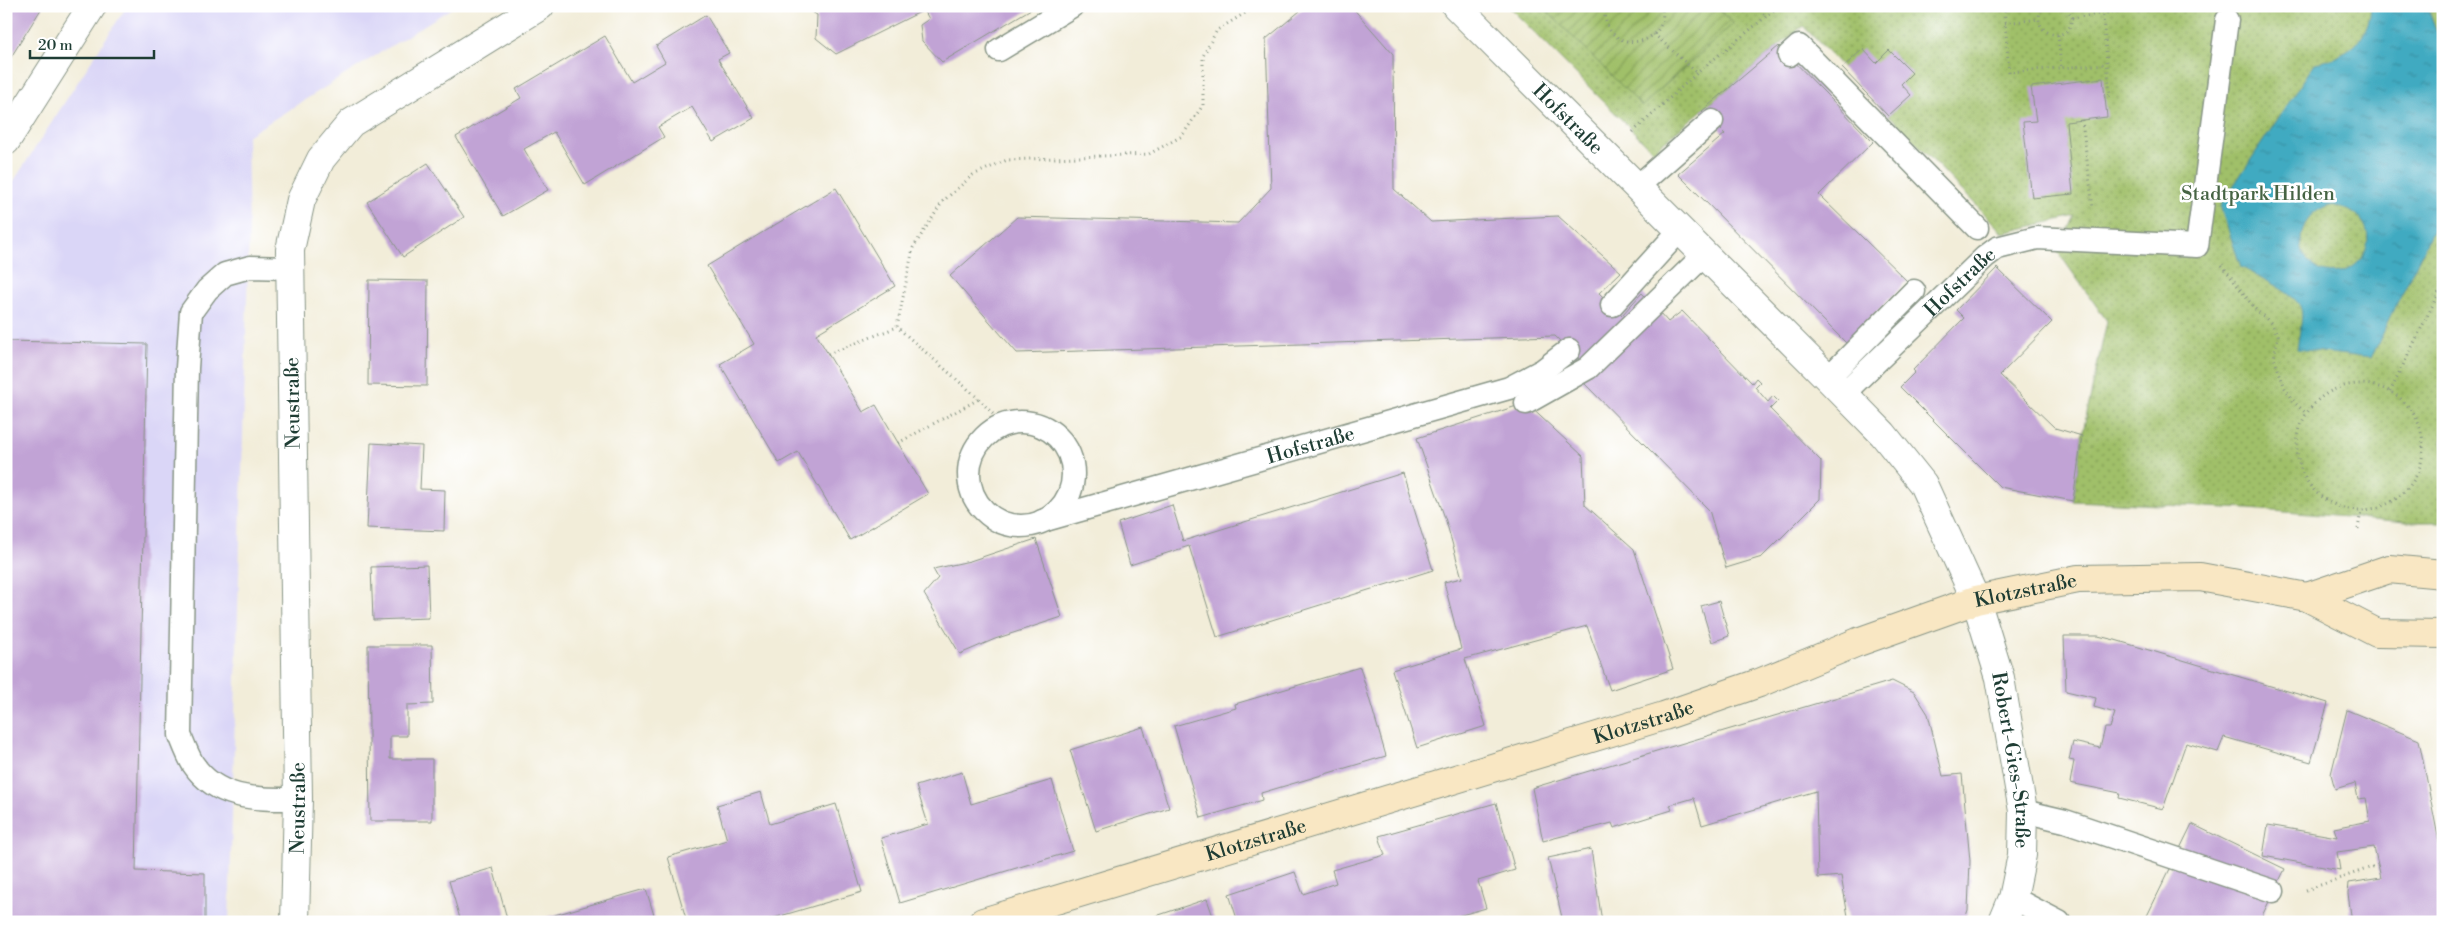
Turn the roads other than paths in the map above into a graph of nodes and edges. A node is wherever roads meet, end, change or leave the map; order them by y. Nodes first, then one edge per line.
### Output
1 (92, 6) edge
2 (540, 6) edge
3 (1072, 6) edge
4 (1456, 6) edge
5 (2227, 20) dead end
6 (999, 50) dead end
7 (1789, 56) dead end
8 (1712, 121) dead end
9 (6, 142) edge
10 (1638, 186) junction
11 (1977, 228) dead end
12 (1681, 230) junction
13 (1706, 254) junction
14 (290, 268) junction
15 (1914, 290) dead end
16 (1612, 305) dead end
17 (1570, 350) dead end
18 (1836, 386) junction
19 (1526, 402) dead end
20 (1042, 521) junction
21 (2443, 574) edge
22 (2307, 597) junction
23 (1976, 600) junction
24 (2443, 634) edge
25 (298, 799) junction
26 (2023, 811) junction
27 (2273, 891) dead end
28 (2008, 910) edge
29 (294, 922) edge
30 (983, 922) edge
31 (2059, 922) edge

1 - 9 street
2 - 14 street, Neustraße
3 - 6 lane
4 - 10 street, Hofstraße
5 - 18 lane, Hofstraße
7 - 11 lane
8 - 10 lane
10 - 12 street, Hofstraße
12 - 13 street, Hofstraße
12 - 16 lane
13 - 18 street, Hofstraße
13 - 19 lane
14 - 25 street, Neustraße
14 - 25 lane
15 - 18 lane
17 - 20 lane, Hofstraße
18 - 23 street, Hofstraße
20 - 20 lane, Hofstraße
21 - 22 main road, Klotzstraße
22 - 23 main road, Klotzstraße
22 - 24 main road, Klotzstraße
23 - 26 street, Robert-Gies-Straße
23 - 30 main road, Klotzstraße
25 - 29 street, Neustraße
26 - 27 lane
26 - 28 street, Robert-Gies-Straße
28 - 31 lane

